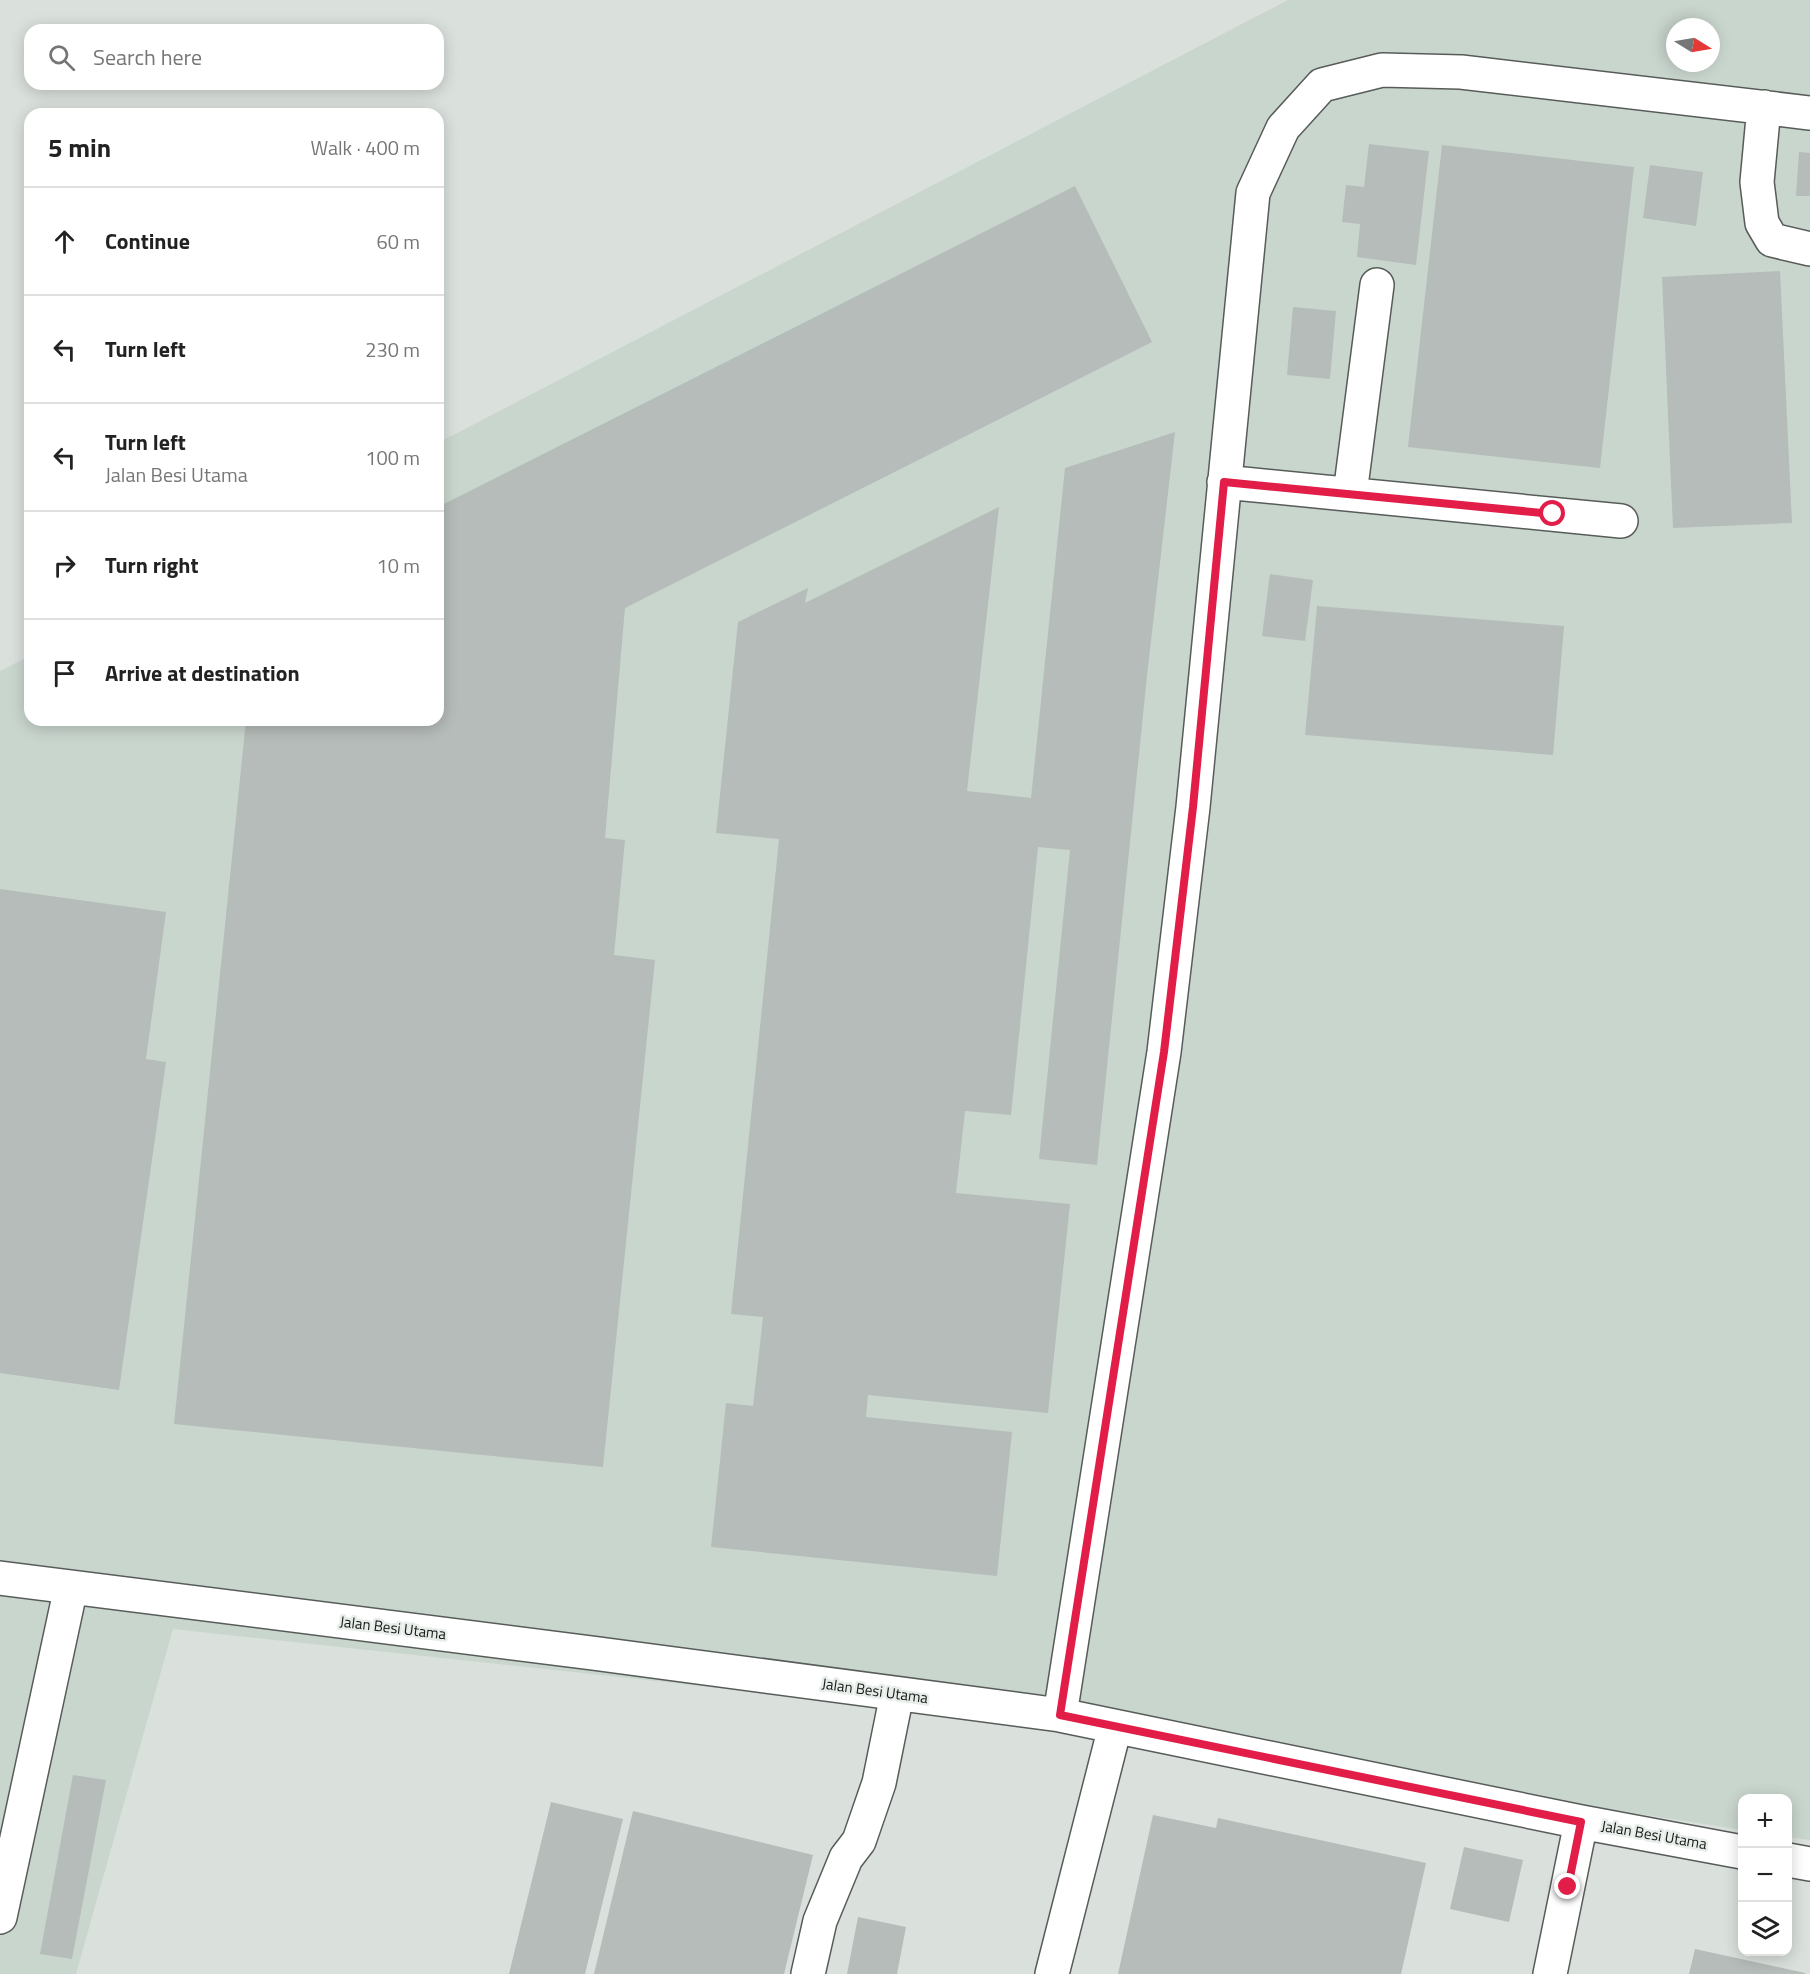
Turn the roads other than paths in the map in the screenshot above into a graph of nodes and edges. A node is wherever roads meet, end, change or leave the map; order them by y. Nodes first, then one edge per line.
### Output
1 (1764, 107) junction
2 (1810, 113) edge
3 (1810, 249) edge
4 (1377, 285) dead end
5 (1224, 482) junction
6 (1350, 494) junction
7 (1621, 521) dead end
8 (0, 1578) edge
9 (71, 1587) junction
10 (897, 1694) junction
11 (1060, 1715) junction
12 (1115, 1726) junction
13 (1581, 1822) junction
14 (1738, 1851) edge
15 (1792, 1861) edge
16 (1810, 1864) edge
17 (0, 1917) edge
18 (808, 1974) edge
19 (1052, 1974) edge
20 (1550, 1974) edge

1 - 2 street
1 - 3 street
1 - 5 street
4 - 6 street
5 - 6 street
5 - 11 street
6 - 7 street
8 - 9 street, Jalan Besi Utama
9 - 10 street, Jalan Besi Utama
9 - 17 street
10 - 11 street, Jalan Besi Utama
10 - 18 street
11 - 12 street, Jalan Besi Utama
12 - 13 street, Jalan Besi Utama
12 - 19 street
13 - 14 street, Jalan Besi Utama
13 - 20 street
15 - 16 street

